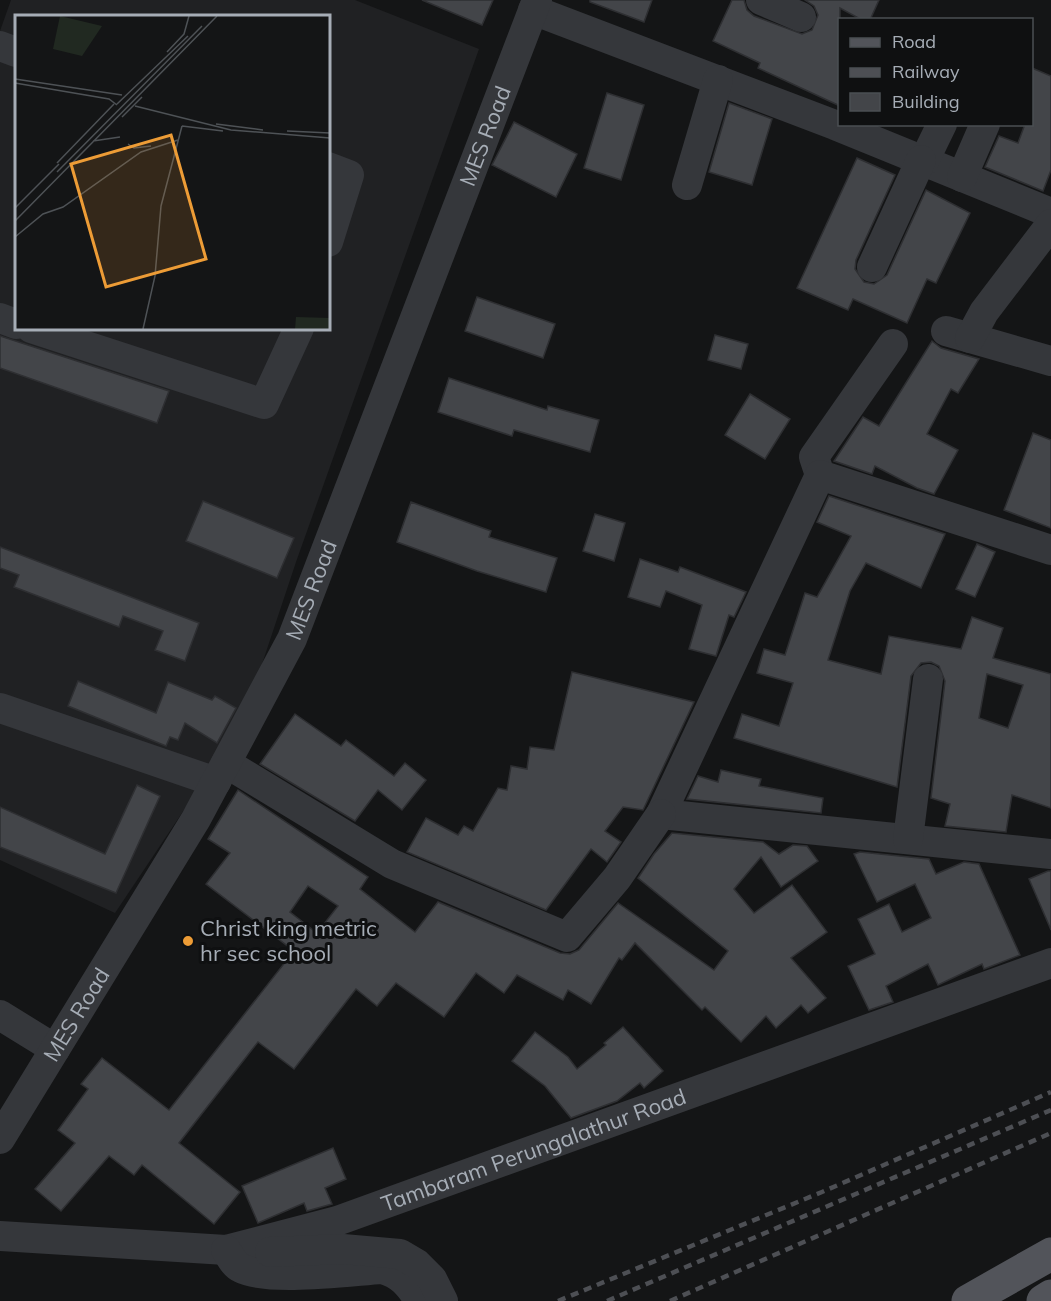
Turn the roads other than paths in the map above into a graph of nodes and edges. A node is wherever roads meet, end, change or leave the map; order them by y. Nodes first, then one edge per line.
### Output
1 (761, 0) edge
2 (535, 5) edge
3 (801, 17) dead end
4 (0, 46) edge
5 (15, 52) edge
6 (718, 80) junction
7 (941, 126) edge
8 (984, 126) edge
9 (922, 161) junction
10 (330, 168) edge
11 (962, 177) junction
12 (687, 185) dead end
13 (1051, 213) edge
14 (1051, 224) edge
15 (330, 236) edge
16 (872, 267) dead end
17 (0, 318) edge
18 (15, 324) edge
19 (37, 330) edge
20 (298, 330) edge
21 (892, 344) dead end
22 (1051, 361) edge
23 (820, 475) junction
24 (1051, 550) edge
25 (928, 679) dead end
26 (0, 708) edge
27 (221, 772) junction
28 (661, 814) junction
29 (908, 839) junction
30 (1051, 854) edge
31 (1051, 963) edge
32 (0, 1015) edge
33 (55, 1049) junction
34 (0, 1139) edge
35 (0, 1236) edge
36 (237, 1247) junction
37 (1051, 1254) edge
38 (1051, 1296) edge
39 (420, 1301) edge
40 (443, 1301) edge
41 (968, 1301) edge
42 (1043, 1301) edge

1 - 3 street
2 - 6 street
2 - 27 street, MES Road
4 - 5 street
6 - 9 street
6 - 12 street
7 - 9 street
8 - 11 street
9 - 11 street
9 - 16 street
10 - 15 street
11 - 13 street
14 - 22 street
17 - 18 street
19 - 20 street
21 - 23 street
23 - 24 street
23 - 28 street
25 - 29 street
26 - 27 street
27 - 28 street
27 - 33 street, MES Road
28 - 29 street
29 - 30 street
31 - 36 street, Tambaram Perungalathur Road
32 - 33 street
33 - 34 street, MES Road
35 - 36 street, Tambaram Perungalathur Road
36 - 39 street
36 - 40 street
37 - 41 main road
38 - 42 main road

